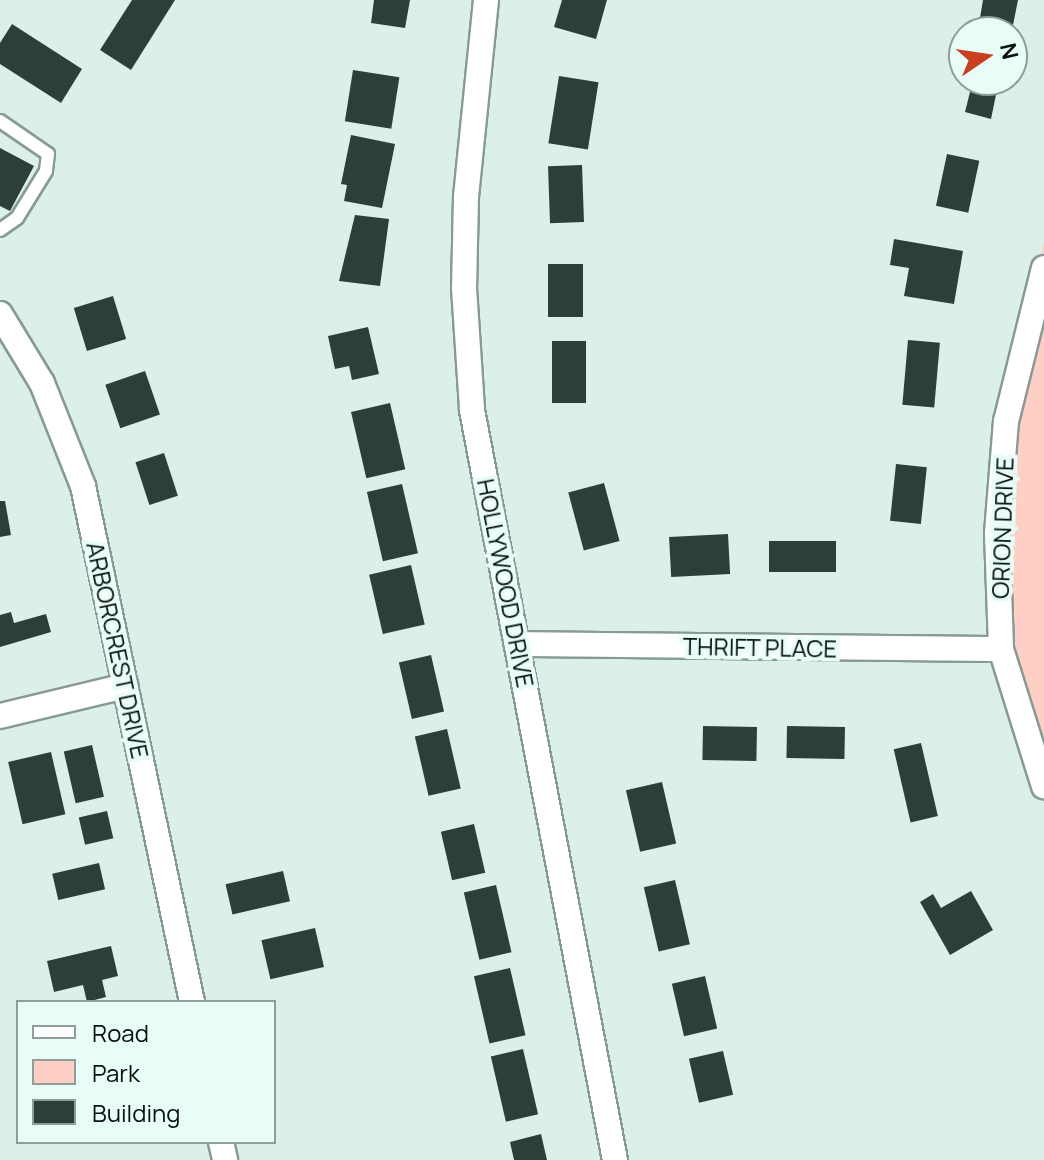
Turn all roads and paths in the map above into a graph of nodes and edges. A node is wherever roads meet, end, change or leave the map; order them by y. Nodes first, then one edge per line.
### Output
1 (486, 0) edge
2 (0, 121) edge
3 (0, 230) edge
4 (1044, 268) edge
5 (0, 314) edge
6 (519, 644) junction
7 (1001, 649) junction
8 (125, 686) junction
9 (0, 716) edge
10 (1044, 786) edge
11 (192, 1000) edge
12 (615, 1160) edge

1 - 6 street, HOLLYWOOD DRIVE
2 - 3 lane
4 - 7 street, ORION DRIVE
5 - 8 street, ARBORCREST DRIVE
6 - 7 street, THRIFT PLACE
6 - 12 street, HOLLYWOOD DRIVE
7 - 10 street, ORION DRIVE
8 - 9 street
8 - 11 street, ARBORCREST DRIVE

